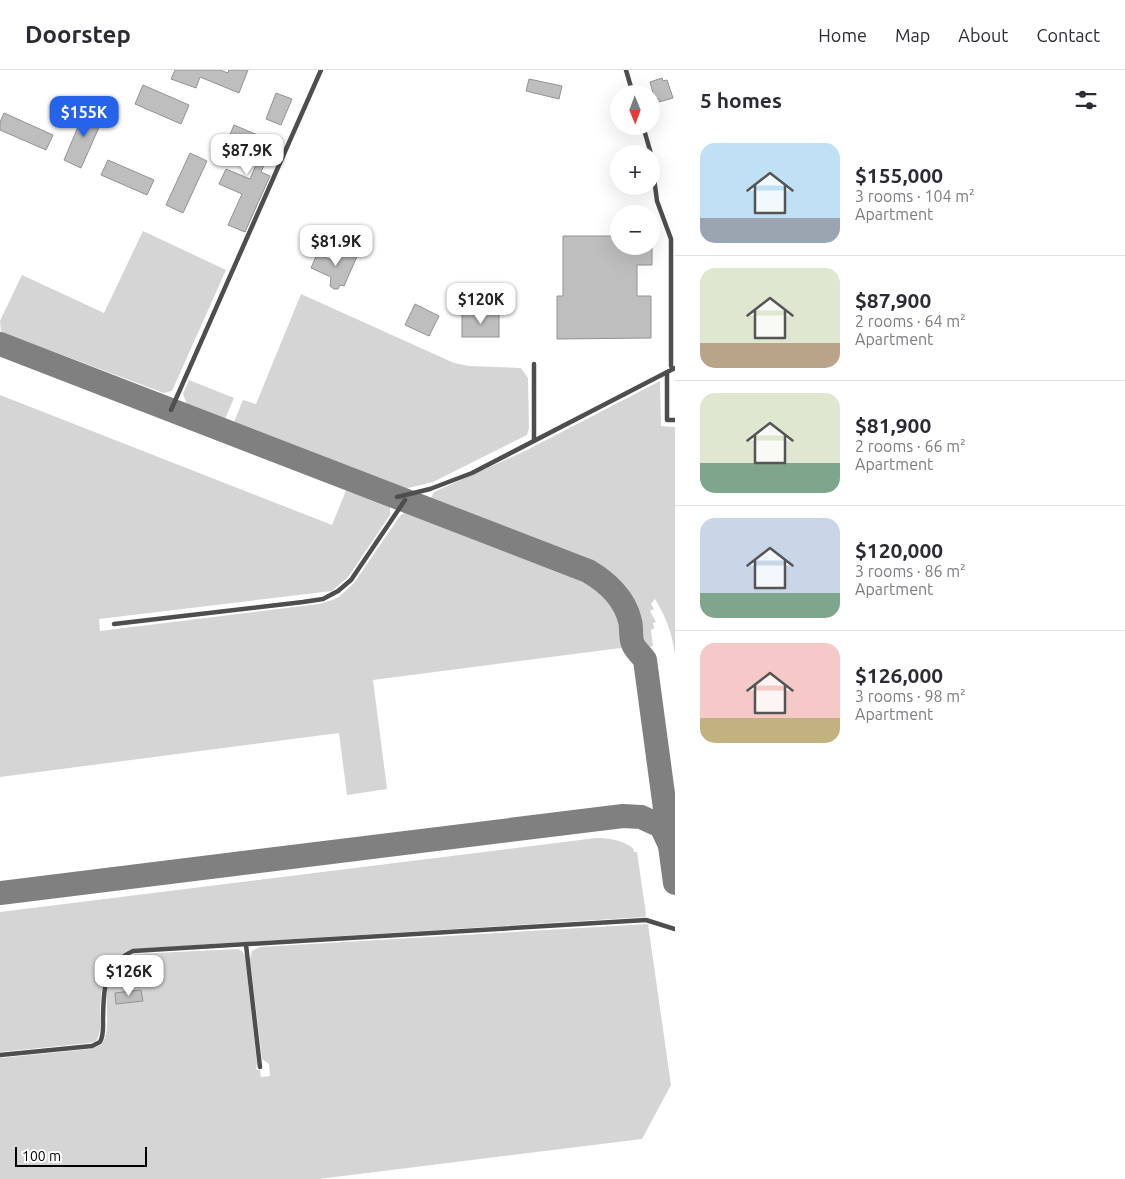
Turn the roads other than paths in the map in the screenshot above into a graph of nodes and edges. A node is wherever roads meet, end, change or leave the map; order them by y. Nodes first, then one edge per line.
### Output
1 (321, 70) edge
2 (626, 70) edge
3 (630, 85) edge
4 (656, 195) edge
5 (534, 364) dead end
6 (673, 367) edge
7 (667, 372) junction
8 (171, 410) dead end
9 (675, 420) edge
10 (534, 440) junction
11 (397, 497) dead end
12 (405, 500) dead end
13 (114, 624) dead end
14 (675, 929) edge
15 (246, 945) junction
16 (0, 1055) edge
17 (260, 1067) dead end

1 - 8 lane
2 - 3 lane
4 - 6 lane
5 - 10 lane
6 - 7 lane
7 - 9 lane
7 - 10 lane
10 - 11 lane
12 - 13 lane
14 - 15 lane
15 - 16 lane
15 - 17 lane

